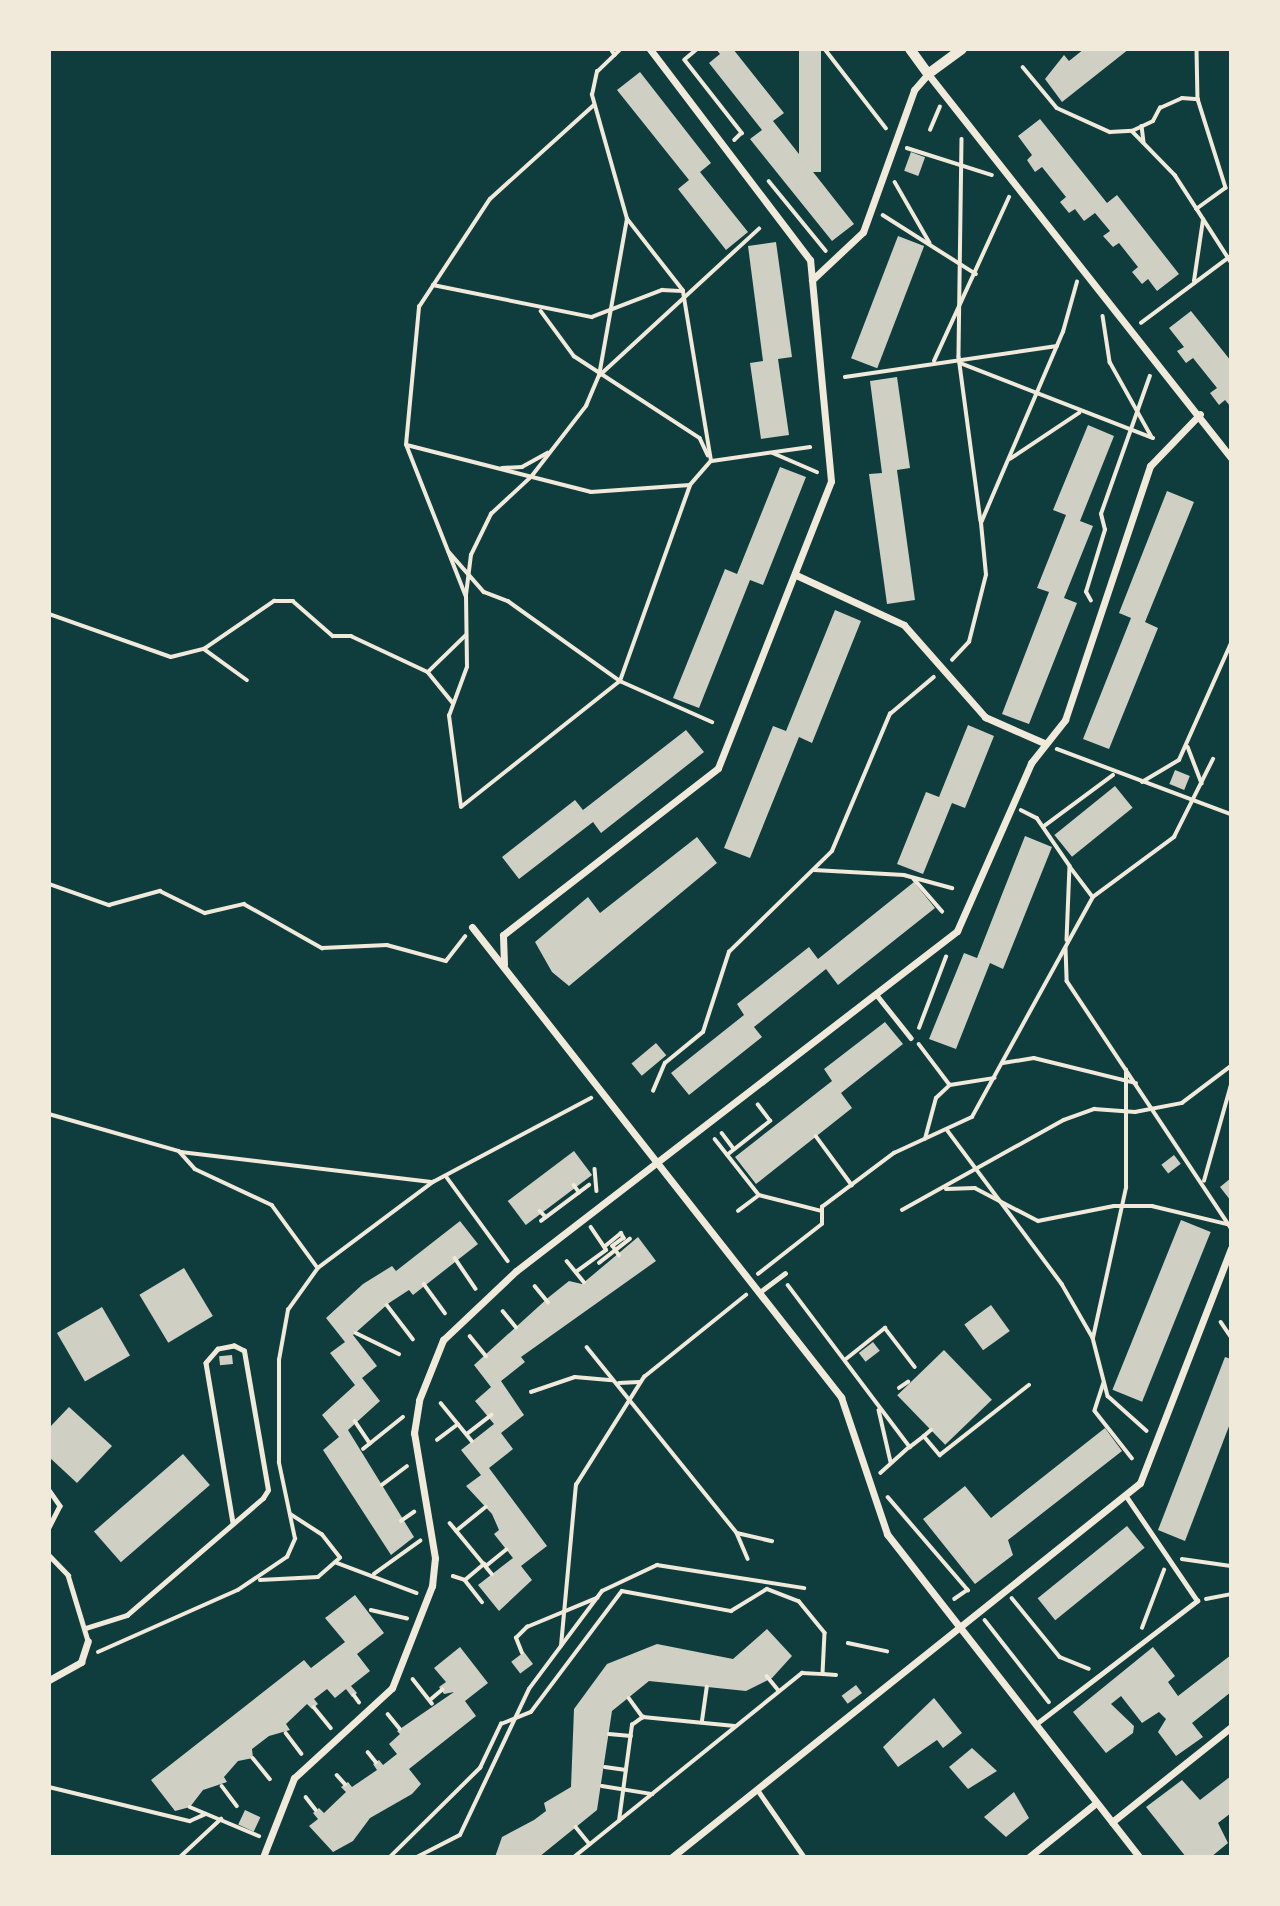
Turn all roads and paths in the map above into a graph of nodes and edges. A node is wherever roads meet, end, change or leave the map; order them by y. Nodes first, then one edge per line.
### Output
1 (611, 49) edge
2 (621, 49) edge
3 (650, 49) edge
4 (698, 49) edge
5 (825, 49) edge
6 (910, 49) edge
7 (962, 49) edge
8 (1197, 49) edge
9 (615, 55) junction
10 (1023, 67) dead end
11 (928, 74) junction
12 (1198, 99) junction
13 (594, 104) junction
14 (940, 105) dead end
15 (1142, 126) junction
16 (930, 130) dead end
17 (1132, 131) junction
18 (962, 138) dead end
19 (896, 141) junction
20 (1144, 144) junction
21 (907, 148) dead end
22 (744, 150) dead end
23 (966, 170) junction
24 (761, 172) dead end
25 (996, 176) dead end
26 (895, 181) dead end
27 (1010, 195) dead end
28 (1197, 209) junction
29 (883, 215) dead end
30 (1203, 218) junction
31 (626, 219) junction
32 (759, 229) dead end
33 (933, 247) junction
34 (1230, 258) edge
35 (832, 259) junction
36 (962, 266) junction
37 (976, 274) junction
38 (1079, 277) dead end
39 (1194, 281) junction
40 (809, 284) junction
41 (433, 285) junction
42 (684, 291) junction
43 (1101, 302) dead end
44 (541, 311) junction
45 (611, 313) junction
46 (957, 314) junction
47 (1134, 329) junction
48 (1057, 346) junction
49 (959, 360) junction
50 (934, 361) junction
51 (1153, 368) dead end
52 (599, 376) junction
53 (845, 377) dead end
54 (1037, 391) junction
55 (1079, 412) junction
56 (1138, 412) junction
57 (1200, 414) junction
58 (1132, 429) junction
59 (406, 445) junction
60 (810, 447) dead end
61 (551, 451) junction
62 (771, 453) junction
63 (1231, 457) edge
64 (1008, 460) junction
65 (711, 461) junction
66 (497, 468) junction
67 (820, 474) dead end
68 (531, 477) junction
69 (690, 485) junction
70 (981, 523) junction
71 (445, 548) junction
72 (796, 575) junction
73 (468, 576) junction
74 (466, 597) junction
75 (49, 614) edge
76 (1102, 620) junction
77 (466, 635) junction
78 (1231, 643) edge
79 (204, 649) junction
80 (945, 668) junction
81 (428, 672) junction
82 (247, 680) dead end
83 (620, 681) junction
84 (453, 704) junction
85 (712, 722) dead end
86 (1044, 743) junction
87 (1188, 746) junction
88 (1213, 759) dead end
89 (1113, 775) junction
90 (1140, 783) junction
91 (1203, 785) junction
92 (1197, 799) junction
93 (1016, 808) junction
94 (1231, 814) edge
95 (1013, 822) dead end
96 (1043, 827) junction
97 (1070, 866) junction
98 (812, 870) junction
99 (913, 877) junction
100 (49, 884) edge
101 (951, 888) dead end
102 (1093, 897) junction
103 (942, 911) dead end
104 (472, 928) joint
105 (951, 944) dead end
106 (1067, 944) junction
107 (506, 970) junction
108 (876, 993) junction
109 (911, 1038) dead end
110 (1003, 1063) junction
111 (1231, 1066) edge
112 (1126, 1068) junction
113 (994, 1078) junction
114 (1127, 1080) junction
115 (1136, 1083) junction
116 (950, 1085) junction
117 (1231, 1085) edge
118 (653, 1091) dead end
119 (602, 1092) junction
120 (758, 1105) dead end
121 (1154, 1109) junction
122 (1123, 1110) junction
123 (49, 1114) edge
124 (948, 1131) junction
125 (722, 1133) dead end
126 (816, 1136) dead end
127 (715, 1139) dead end
128 (925, 1139) junction
129 (734, 1149) junction
130 (179, 1151) junction
131 (727, 1155) junction
132 (657, 1162) junction
133 (595, 1169) dead end
134 (974, 1172) junction
135 (446, 1176) junction
136 (433, 1182) junction
137 (1203, 1183) junction
138 (574, 1185) dead end
139 (589, 1185) dead end
140 (852, 1185) junction
141 (946, 1189) junction
142 (579, 1192) junction
143 (597, 1192) dead end
144 (759, 1195) junction
145 (998, 1200) junction
146 (1120, 1207) junction
147 (540, 1210) dead end
148 (902, 1210) dead end
149 (738, 1211) dead end
150 (822, 1211) junction
151 (544, 1219) junction
152 (1230, 1226) edge
153 (590, 1227) dead end
154 (551, 1228) dead end
155 (630, 1239) dead end
156 (604, 1247) junction
157 (1231, 1248) edge
158 (618, 1252) junction
159 (455, 1258) dead end
160 (567, 1261) dead end
161 (777, 1261) junction
162 (599, 1263) dead end
163 (318, 1268) junction
164 (516, 1271) junction
165 (576, 1272) junction
166 (783, 1274) junction
167 (751, 1280) junction
168 (584, 1282) dead end
169 (424, 1284) dead end
170 (535, 1286) dead end
171 (476, 1289) dead end
172 (760, 1292) junction
173 (748, 1294) dead end
174 (548, 1302) dead end
175 (387, 1305) dead end
176 (503, 1311) dead end
177 (445, 1313) dead end
178 (1222, 1322) dead end
179 (516, 1327) dead end
180 (356, 1333) dead end
181 (470, 1336) dead end
182 (1231, 1337) edge
183 (1093, 1338) junction
184 (413, 1339) dead end
185 (587, 1347) dead end
186 (399, 1354) dead end
187 (485, 1356) dead end
188 (846, 1359) junction
189 (915, 1367) dead end
190 (641, 1381) junction
191 (1105, 1381) junction
192 (617, 1382) junction
193 (908, 1382) dead end
194 (1029, 1385) dead end
195 (900, 1388) dead end
196 (531, 1392) dead end
197 (630, 1399) junction
198 (441, 1403) dead end
199 (878, 1406) junction
200 (491, 1415) dead end
201 (404, 1417) dead end
202 (355, 1421) dead end
203 (458, 1424) junction
204 (931, 1430) dead end
205 (467, 1434) junction
206 (924, 1436) junction
207 (437, 1440) dead end
208 (472, 1441) dead end
209 (370, 1443) junction
210 (1161, 1444) junction
211 (910, 1447) junction
212 (363, 1449) dead end
213 (1132, 1458) dead end
214 (891, 1462) junction
215 (407, 1466) dead end
216 (382, 1485) dead end
217 (49, 1490) edge
218 (1127, 1498) junction
219 (486, 1507) dead end
220 (416, 1510) dead end
221 (290, 1515) junction
222 (401, 1521) dead end
223 (233, 1523) junction
224 (450, 1523) dead end
225 (49, 1528) edge
226 (456, 1531) junction
227 (737, 1533) junction
228 (422, 1539) dead end
229 (772, 1541) dead end
230 (506, 1550) dead end
231 (49, 1555) edge
232 (748, 1559) dead end
233 (337, 1563) junction
234 (485, 1565) junction
235 (374, 1574) junction
236 (492, 1574) dead end
237 (453, 1576) dead end
238 (258, 1579) junction
239 (465, 1580) junction
240 (804, 1588) dead end
241 (1007, 1592) junction
242 (419, 1593) dead end
243 (964, 1593) junction
244 (1231, 1594) edge
245 (597, 1598) junction
246 (1197, 1601) junction
247 (482, 1602) dead end
248 (564, 1607) junction
249 (944, 1608) junction
250 (371, 1610) dead end
251 (980, 1613) junction
252 (409, 1619) dead end
253 (86, 1628) junction
254 (960, 1629) junction
255 (88, 1641) joint
256 (848, 1643) dead end
257 (561, 1646) junction
258 (887, 1651) dead end
259 (522, 1653) dead end
260 (86, 1656) junction
261 (823, 1674) junction
262 (1101, 1674) junction
263 (836, 1675) dead end
264 (767, 1676) dead end
265 (412, 1679) dead end
266 (49, 1680) edge
267 (707, 1687) dead end
268 (442, 1690) dead end
269 (779, 1692) junction
270 (629, 1698) dead end
271 (314, 1707) dead end
272 (1055, 1709) junction
273 (521, 1712) junction
274 (388, 1714) dead end
275 (643, 1717) junction
276 (702, 1721) junction
277 (1036, 1724) junction
278 (735, 1726) junction
279 (1231, 1727) edge
280 (400, 1729) dead end
281 (332, 1730) dead end
282 (286, 1733) dead end
283 (609, 1734) dead end
284 (631, 1736) junction
285 (368, 1752) dead end
286 (302, 1754) dead end
287 (253, 1758) dead end
288 (376, 1762) dead end
289 (605, 1767) dead end
290 (626, 1769) junction
291 (337, 1774) dead end
292 (270, 1779) dead end
293 (345, 1784) dead end
294 (222, 1786) dead end
295 (602, 1786) dead end
296 (49, 1787) edge
297 (624, 1788) junction
298 (757, 1789) junction
299 (652, 1794) junction
300 (306, 1797) dead end
301 (1096, 1803) junction
302 (237, 1806) dead end
303 (190, 1807) dead end
304 (316, 1810) dead end
305 (206, 1814) junction
306 (221, 1819) junction
307 (619, 1821) junction
308 (1112, 1822) junction
309 (576, 1827) dead end
310 (259, 1836) dead end
311 (590, 1844) junction
312 (180, 1857) edge
313 (263, 1857) edge
314 (390, 1857) edge
315 (417, 1857) edge
316 (574, 1857) edge
317 (672, 1857) edge
318 (804, 1857) edge
319 (1029, 1857) edge
320 (1139, 1857) edge

1 - 9 path
2 - 9 path
3 - 40 street
4 - 22 path
5 - 19 path
6 - 11 street
7 - 11 street
8 - 12 path
9 - 13 path
10 - 17 path
11 - 19 street
11 - 47 street
12 - 15 path
12 - 28 path
13 - 31 path
13 - 41 path
14 - 16 path
15 - 17 path
15 - 20 path
17 - 20 path
18 - 23 path
19 - 35 street
20 - 28 path
21 - 23 path
23 - 25 path
23 - 36 path
24 - 35 path
26 - 33 path
27 - 37 path
28 - 30 path
29 - 33 path
30 - 34 path
30 - 39 path
31 - 42 path
31 - 45 path
32 - 42 path
33 - 36 path
34 - 39 path
35 - 40 street
36 - 37 path
36 - 46 path
37 - 46 path
38 - 48 path
39 - 47 path
40 - 72 street
41 - 44 path
41 - 59 path
42 - 45 path
42 - 52 path
42 - 65 path
43 - 56 path
44 - 45 path
44 - 52 path
45 - 52 path
46 - 49 path
46 - 50 path
47 - 57 street
48 - 49 path
48 - 54 path
49 - 50 path
49 - 54 path
49 - 70 path
50 - 53 path
51 - 56 path
52 - 61 path
52 - 65 path
54 - 55 path
54 - 64 path
55 - 58 path
55 - 64 path
56 - 58 path
56 - 58 path
57 - 63 street
57 - 76 street
58 - 76 path
59 - 66 path
59 - 71 path
60 - 62 path
61 - 66 path
61 - 68 path
62 - 65 path
62 - 67 path
64 - 70 path
65 - 69 path
66 - 68 path
68 - 69 path
68 - 73 path
69 - 83 path
70 - 80 path
71 - 73 path
71 - 74 path
72 - 80 street
72 - 107 street
73 - 74 path
73 - 83 path
74 - 77 path
75 - 79 path
76 - 86 street
77 - 81 path
77 - 84 path
78 - 87 path
79 - 81 path
79 - 82 path
80 - 86 street
80 - 98 path
81 - 84 path
83 - 84 path
83 - 85 path
86 - 89 path
86 - 93 street
87 - 90 path
87 - 91 path
88 - 91 path
89 - 90 path
89 - 96 path
90 - 92 path
91 - 92 path
92 - 94 path
92 - 102 path
93 - 95 path
93 - 96 path
93 - 108 street
96 - 97 path
97 - 102 path
97 - 106 path
98 - 99 path
98 - 118 path
99 - 101 path
99 - 103 path
100 - 104 path
102 - 106 path
104 - 107 street
105 - 116 path
106 - 110 path
106 - 112 path
107 - 119 street
108 - 109 lane
108 - 132 street
110 - 113 path
110 - 114 path
111 - 121 path
112 - 114 path
112 - 115 path
113 - 116 path
113 - 124 path
114 - 115 path
114 - 122 path
115 - 121 path
116 - 128 path
117 - 137 path
119 - 132 street
119 - 135 path
120 - 129 path
121 - 122 path
121 - 137 path
122 - 134 path
122 - 146 path
123 - 130 path
124 - 128 path
124 - 134 path
125 - 129 path
126 - 140 path
127 - 131 path
128 - 140 path
129 - 131 path
130 - 136 path
130 - 163 path
131 - 144 path
132 - 164 street
132 - 167 street
133 - 143 path
134 - 141 path
134 - 145 path
135 - 136 path
135 - 164 path
136 - 163 path
137 - 152 path
138 - 142 path
139 - 142 path
140 - 150 path
141 - 145 path
141 - 148 path
142 - 151 path
144 - 149 path
144 - 150 path
145 - 146 path
145 - 183 path
146 - 152 path
146 - 183 path
147 - 151 path
150 - 161 path
151 - 154 path
153 - 156 path
155 - 158 path
156 - 158 path
156 - 165 path
157 - 210 street
158 - 162 path
159 - 171 path
160 - 165 path
161 - 166 path
161 - 167 path
163 - 221 path
164 - 313 street
165 - 168 path
166 - 172 lane
166 - 188 path
167 - 172 street
169 - 177 path
170 - 174 path
172 - 249 street
173 - 190 path
175 - 184 path
176 - 179 path
178 - 182 path
180 - 186 path
181 - 187 path
183 - 191 path
185 - 192 path
188 - 189 path
188 - 199 path
190 - 192 path
190 - 197 path
191 - 210 path
191 - 213 path
192 - 196 path
192 - 197 path
193 - 195 path
194 - 206 path
197 - 227 path
197 - 248 path
198 - 203 path
199 - 211 path
199 - 214 path
200 - 205 path
201 - 209 path
202 - 209 path
203 - 205 path
203 - 207 path
204 - 206 path
205 - 208 path
206 - 211 path
209 - 212 path
210 - 218 street
211 - 214 path
214 - 243 path
215 - 216 path
217 - 225 lane
218 - 241 street
218 - 246 lane
219 - 226 path
220 - 222 path
221 - 233 path
221 - 238 path
223 - 223 lane
223 - 253 lane
224 - 226 path
226 - 234 path
227 - 229 path
227 - 232 path
228 - 235 path
230 - 234 path
231 - 253 lane
233 - 235 path
233 - 238 path
234 - 236 path
234 - 239 path
235 - 242 path
237 - 239 path
238 - 260 path
239 - 247 path
240 - 245 path
241 - 251 street
241 - 262 path
243 - 249 path
243 - 251 path
244 - 246 path
245 - 248 path
245 - 257 path
246 - 262 lane
248 - 257 path
248 - 259 path
249 - 254 street
250 - 252 path
251 - 254 street
251 - 272 path
253 - 255 lane
254 - 277 street
254 - 298 street
255 - 260 street
256 - 258 path
257 - 273 path
260 - 266 street
261 - 263 path
261 - 269 path
261 - 273 path
262 - 272 lane
264 - 269 path
265 - 268 path
267 - 276 path
269 - 278 path
270 - 275 path
271 - 281 path
272 - 277 lane
273 - 314 path
273 - 315 path
274 - 280 path
275 - 276 path
275 - 284 path
276 - 278 path
277 - 301 street
278 - 299 path
279 - 308 street
282 - 286 path
283 - 284 path
284 - 290 path
285 - 288 path
287 - 292 path
289 - 290 path
290 - 297 path
291 - 293 path
294 - 302 path
295 - 297 path
296 - 305 path
297 - 299 path
297 - 307 path
298 - 317 street
298 - 318 lane
299 - 307 path
300 - 304 path
301 - 308 street
301 - 319 street
303 - 305 path
305 - 306 path
306 - 310 path
306 - 312 path
307 - 311 path
308 - 320 street
309 - 311 path
311 - 316 path

